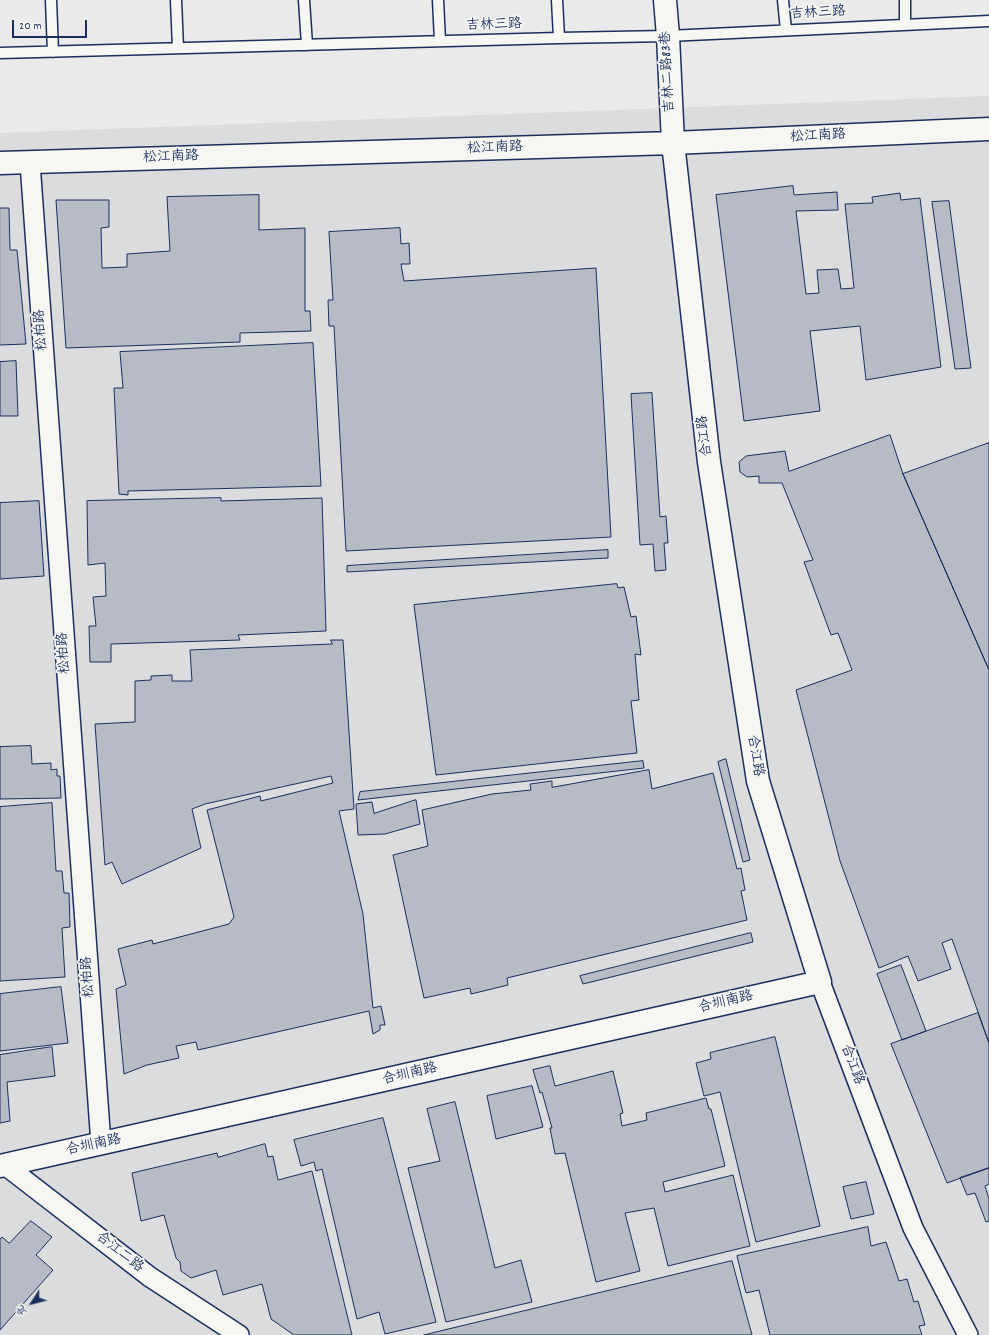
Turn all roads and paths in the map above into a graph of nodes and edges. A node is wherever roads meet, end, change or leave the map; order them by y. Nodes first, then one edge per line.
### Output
1 (51, 0) edge
2 (176, 0) edge
3 (304, 0) edge
4 (438, 0) edge
5 (557, 0) edge
6 (665, 0) edge
7 (784, 0) edge
8 (905, 0) edge
9 (989, 21) edge
10 (905, 24) junction
11 (786, 30) junction
12 (668, 36) junction
13 (559, 38) junction
14 (440, 41) junction
15 (307, 45) junction
16 (178, 48) junction
17 (52, 52) junction
18 (0, 53) edge
19 (989, 129) edge
20 (673, 143) junction
21 (0, 163) edge
22 (30, 163) junction
23 (820, 982) junction
24 (101, 1144) junction
25 (2, 1166) edge
26 (239, 1335) edge
27 (968, 1335) edge

1 - 17 lane
2 - 16 lane
3 - 15 lane
4 - 14 lane
5 - 13 lane
6 - 12 street, 吉林二路83巷
7 - 11 lane
8 - 10 lane
9 - 10 lane, 吉林三路
10 - 11 lane, 吉林三路
11 - 12 lane, 吉林三路
12 - 13 lane, 吉林三路
12 - 20 street, 吉林二路83巷
13 - 14 lane, 吉林三路
14 - 15 lane, 吉林三路
15 - 16 lane, 吉林三路
16 - 17 lane, 吉林三路
17 - 18 lane, 吉林三路
19 - 20 street, 松江南路
20 - 22 street, 松江南路
20 - 23 street, 合江路
21 - 22 street, 松江南路
22 - 24 street, 松柏路
23 - 24 street, 合圳南路
23 - 27 street, 合江路
24 - 25 street, 合圳南路
25 - 26 street, 合江二路

